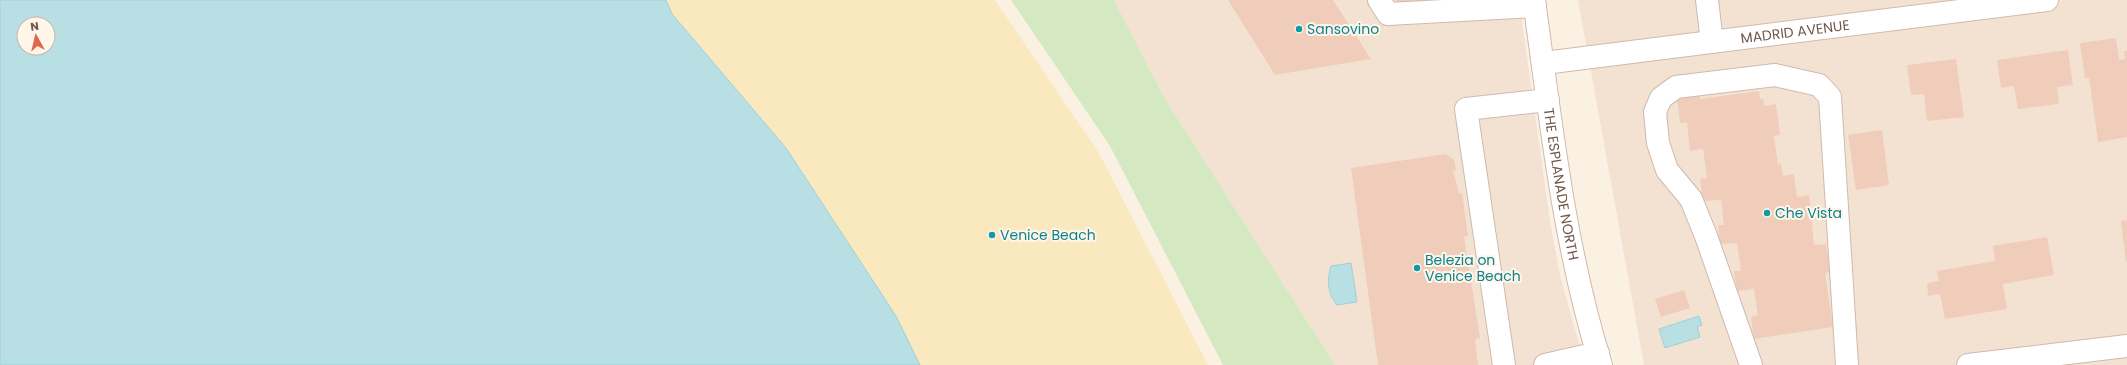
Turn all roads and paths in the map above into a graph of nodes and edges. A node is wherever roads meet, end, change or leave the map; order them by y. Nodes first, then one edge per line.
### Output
1 (1379, 0) edge
2 (1707, 0) edge
3 (2046, 0) edge
4 (1535, 3) edge
5 (1449, 5) edge
6 (1712, 42) junction
7 (1544, 63) junction
8 (1548, 100) junction
9 (2127, 346) edge
10 (1600, 359) edge
11 (1504, 365) edge
12 (1545, 365) edge
13 (1751, 365) edge
14 (1847, 365) edge
15 (1968, 365) edge

1 - 5 street
2 - 6 street
3 - 6 street, MADRID AVENUE
4 - 5 street
4 - 7 street, THE ESPLANADE NORTH
6 - 7 street, MADRID AVENUE
7 - 8 street, THE ESPLANADE NORTH
8 - 10 street, THE ESPLANADE NORTH
8 - 11 street
9 - 15 street
10 - 12 street
13 - 14 street

